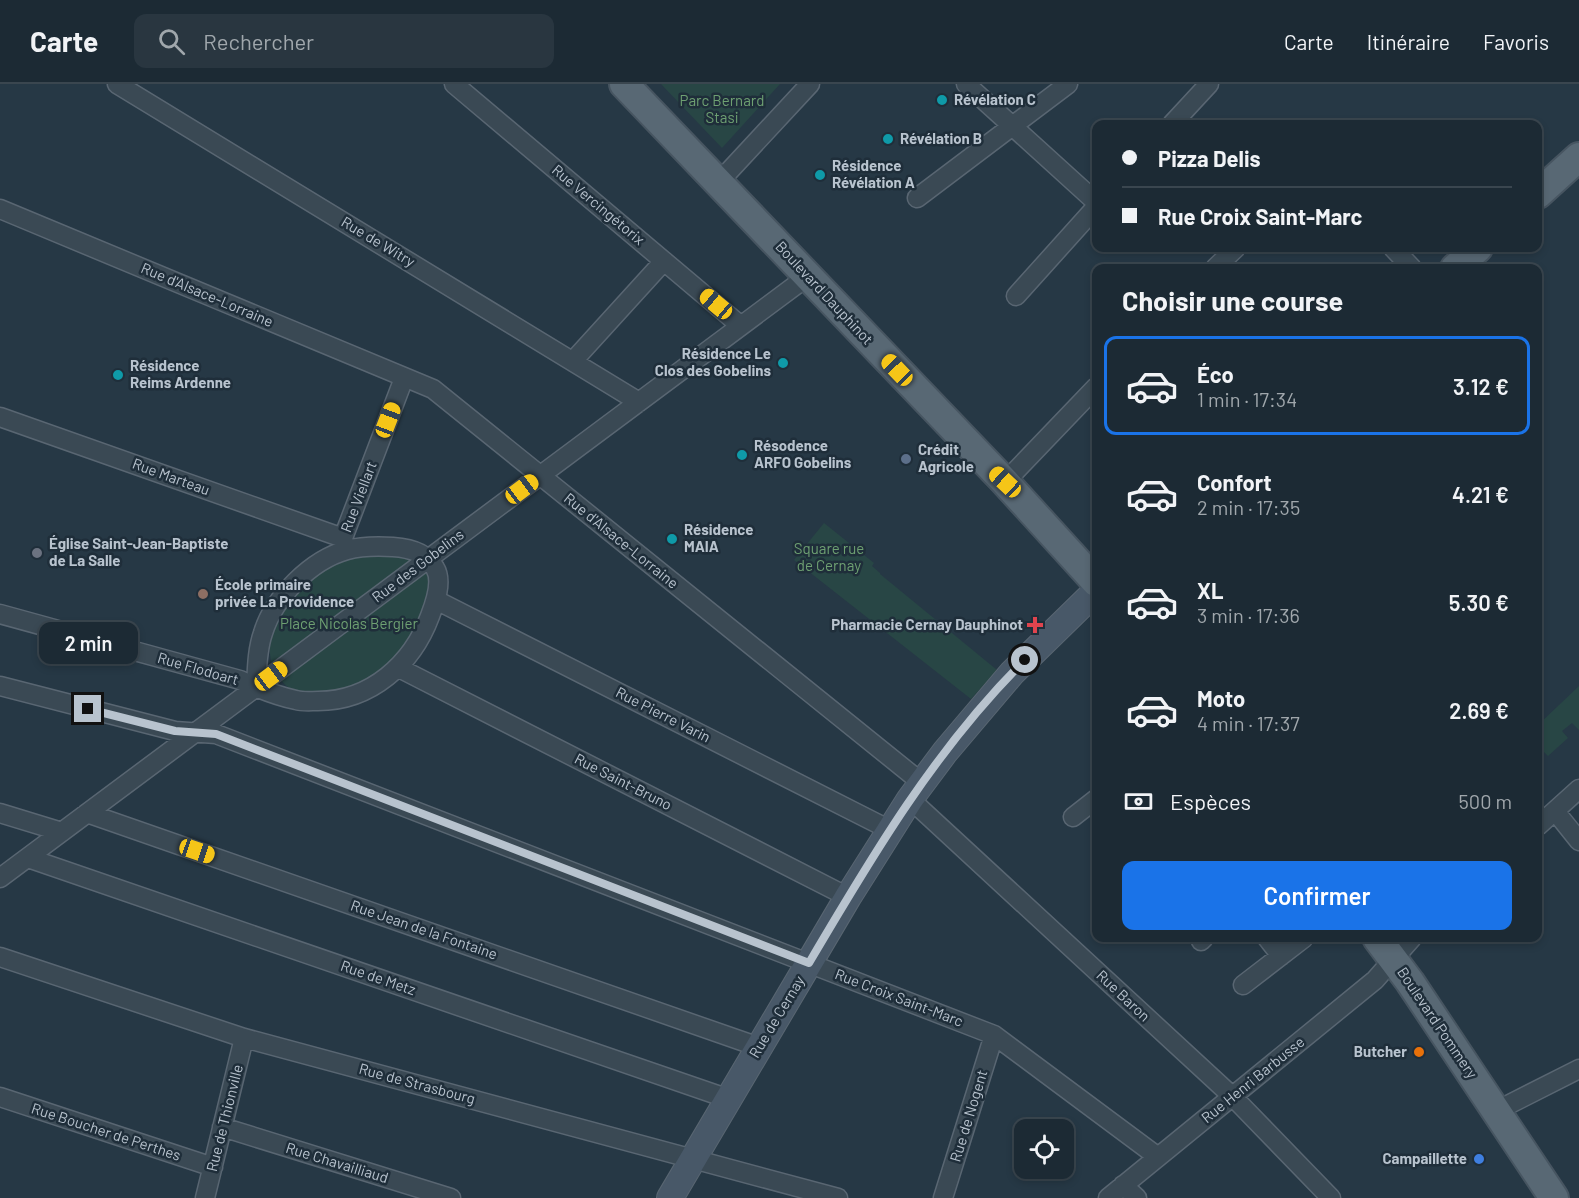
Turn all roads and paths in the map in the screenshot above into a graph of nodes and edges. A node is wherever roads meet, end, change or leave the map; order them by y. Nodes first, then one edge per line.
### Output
1 (117, 84) edge
2 (454, 84) edge
3 (624, 84) edge
4 (810, 84) edge
5 (966, 84) edge
6 (1068, 84) edge
7 (1209, 84) edge
8 (1176, 120) edge
9 (1012, 126) junction
10 (1579, 157) edge
11 (719, 182) junction
12 (1542, 190) edge
13 (917, 198) dead end
14 (1092, 198) edge
15 (0, 209) edge
16 (1092, 211) edge
17 (1232, 252) edge
18 (1397, 252) edge
19 (1473, 252) edge
20 (664, 261) junction
21 (1219, 264) edge
22 (1408, 264) edge
23 (1460, 264) edge
24 (808, 276) junction
25 (1016, 296) dead end
26 (741, 326) junction
27 (573, 361) junction
28 (404, 378) junction
29 (1092, 391) edge
30 (639, 402) junction
31 (0, 417) edge
32 (540, 476) junction
33 (1005, 482) junction
34 (344, 544) junction
35 (429, 558) junction
36 (1092, 578) edge
37 (1092, 595) edge
38 (436, 600) junction
39 (0, 614) edge
40 (399, 668) junction
41 (0, 686) edge
42 (256, 687) junction
43 (194, 734) junction
44 (1579, 789) edge
45 (916, 791) junction
46 (1092, 802) edge
47 (1555, 811) junction
48 (0, 813) edge
49 (87, 813) junction
50 (1073, 817) dead end
51 (1542, 822) edge
52 (890, 830) junction
53 (62, 832) junction
54 (1579, 841) edge
55 (28, 858) junction
56 (0, 879) edge
57 (848, 897) junction
58 (1270, 942) edge
59 (1299, 942) edge
60 (1402, 942) edge
61 (1386, 948) edge
62 (1281, 956) junction
63 (0, 957) edge
64 (809, 963) junction
65 (1243, 985) dead end
66 (994, 1035) junction
67 (244, 1038) junction
68 (759, 1047) junction
69 (1579, 1069) edge
70 (0, 1097) edge
71 (1233, 1097) junction
72 (729, 1099) junction
73 (1496, 1111) junction
74 (222, 1127) junction
75 (1158, 1157) junction
76 (694, 1158) junction
77 (213, 1167) junction
78 (1123, 1185) junction
79 (205, 1198) edge
80 (451, 1198) edge
81 (670, 1198) edge
82 (838, 1198) edge
83 (944, 1198) edge
84 (1108, 1198) edge
85 (1137, 1198) edge
86 (1331, 1198) edge
87 (1554, 1198) edge

1 - 27 street, Rue de Witry
2 - 20 street, Rue Vercingétorix
3 - 11 main road, Boulevard Dauphinot
4 - 11 street
5 - 9 street
6 - 9 street
7 - 8 street
9 - 13 street
9 - 14 street
10 - 12 main road
11 - 24 main road, Boulevard Dauphinot
15 - 28 street, Rue d'Alsace-Lorraine
16 - 25 street
17 - 21 street
18 - 22 street
19 - 23 main road
20 - 26 street, Rue Vercingétorix
20 - 27 street
24 - 26 street, Rue des Gobelins
24 - 33 main road, Boulevard Dauphinot
26 - 30 street, Rue des Gobelins
27 - 30 street, Rue de Witry
28 - 32 street, Rue d'Alsace-Lorraine
28 - 34 street, Rue Viellart
29 - 33 street
30 - 32 street, Rue des Gobelins
31 - 34 street, Rue Marteau
32 - 35 street, Rue des Gobelins
32 - 45 street, Rue d'Alsace-Lorraine
33 - 36 main road, Boulevard Dauphinot
34 - 35 street
34 - 42 street
35 - 38 street
35 - 42 street, Rue des Gobelins
37 - 45 main road, Rue de Cernay
38 - 40 street
38 - 52 street, Rue Pierre Varin
39 - 42 street, Rue Flodoart
40 - 42 street
40 - 57 street, Rue Saint-Bruno
41 - 43 street, Rue Croix Saint-Marc
42 - 43 street, Rue des Gobelins
43 - 49 street, Rue des Gobelins
43 - 64 street, Rue Croix Saint-Marc
44 - 47 street
45 - 52 main road, Rue de Cernay
45 - 71 street, Rue Baron
46 - 50 street
47 - 51 street
47 - 54 street
48 - 53 street
49 - 53 street, Rue des Gobelins
49 - 68 street, Rue Jean de la Fontaine
52 - 57 main road, Rue de Cernay
53 - 55 street, Rue des Gobelins
55 - 56 street, Rue des Gobelins
55 - 72 street, Rue de Metz
57 - 64 main road, Rue de Cernay
58 - 62 street
59 - 62 street
60 - 61 street, Rue Henri Barbusse
61 - 71 street, Rue Henri Barbusse
61 - 73 main road, Boulevard Pommery
62 - 65 street
63 - 67 street, Rue de Strasbourg
64 - 66 street, Rue Croix Saint-Marc
64 - 68 main road, Rue de Cernay
66 - 75 street, Rue Croix Saint-Marc
66 - 83 street, Rue de Nogent
67 - 74 street, Rue de Thionville
67 - 76 street, Rue de Strasbourg
68 - 72 main road, Rue de Cernay
69 - 73 street
70 - 77 street, Rue Boucher de Perthes
71 - 75 street, Rue Henri Barbusse
71 - 86 street, Rue Baron
72 - 76 main road, Rue de Cernay
73 - 87 main road, Boulevard Pommery
74 - 77 street, Rue de Thionville
74 - 80 street, Rue Chavailliaud
75 - 78 street, Rue Henri Barbusse
76 - 81 main road, Rue de Cernay
76 - 82 street, Rue de Strasbourg
77 - 79 street, Rue de Thionville
78 - 84 street, Rue Henri Barbusse
78 - 85 street

